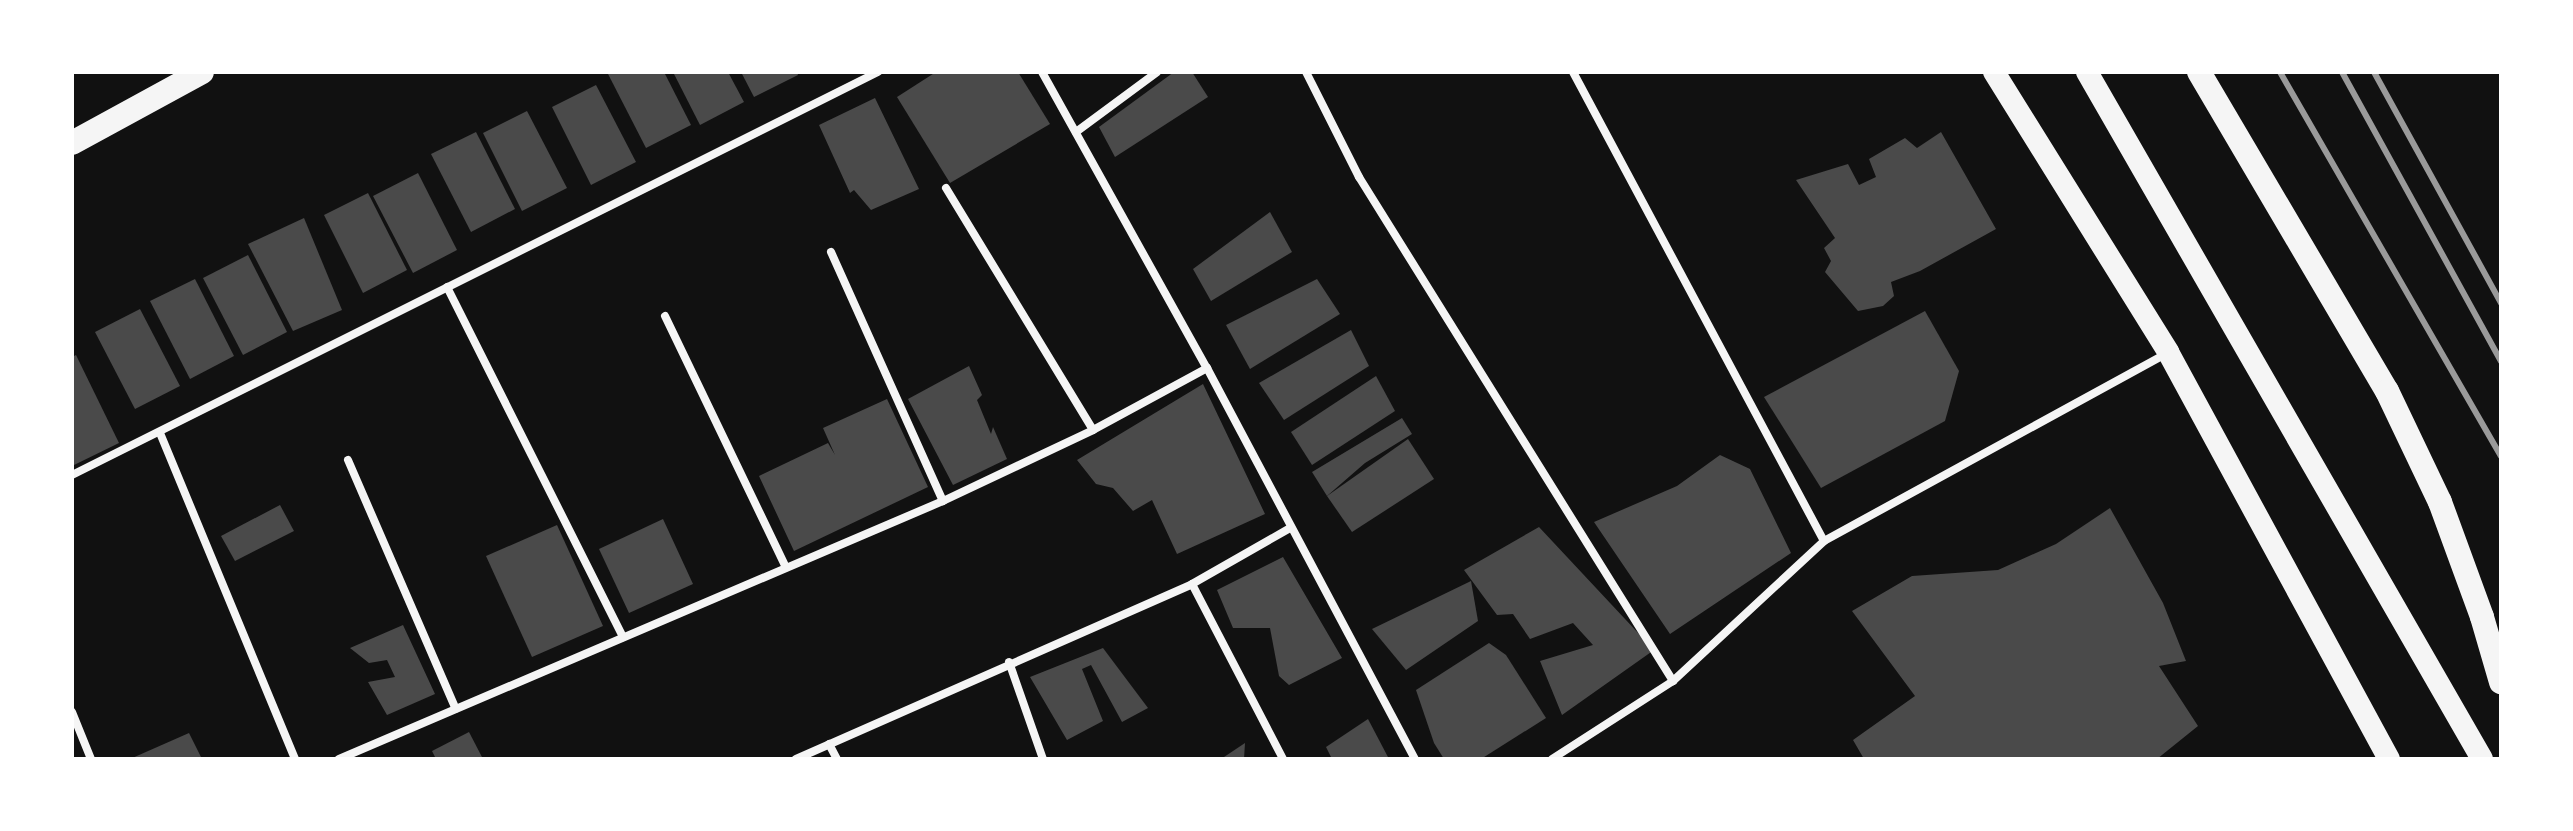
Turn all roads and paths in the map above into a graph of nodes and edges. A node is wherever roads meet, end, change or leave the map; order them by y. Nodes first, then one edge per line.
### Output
1 (202, 72) edge
2 (878, 72) edge
3 (1042, 72) edge
4 (1157, 72) edge
5 (1306, 72) edge
6 (1573, 72) edge
7 (1994, 72) edge
8 (2087, 72) edge
9 (2199, 72) edge
10 (1076, 132) junction
11 (72, 143) edge
12 (946, 188) dead end
13 (831, 252) dead end
14 (447, 287) junction
15 (665, 316) dead end
16 (2168, 352) junction
17 (1207, 368) junction
18 (1093, 430) junction
19 (160, 433) junction
20 (348, 460) dead end
21 (72, 475) edge
22 (943, 501) junction
23 (1290, 528) junction
24 (1824, 541) junction
25 (786, 567) junction
26 (1192, 584) junction
27 (623, 637) junction
28 (1009, 662) junction
29 (1673, 681) junction
30 (2501, 682) edge
31 (456, 709) junction
32 (72, 712) edge
33 (829, 744) junction
34 (91, 759) edge
35 (295, 759) edge
36 (339, 759) edge
37 (796, 759) edge
38 (837, 759) edge
39 (1043, 759) edge
40 (1283, 759) edge
41 (1415, 759) edge
42 (1552, 759) edge
43 (2389, 759) edge
44 (2482, 759) edge

1 - 11 highway
2 - 14 street
3 - 10 street
4 - 10 street
5 - 29 street
6 - 24 street
7 - 16 highway
8 - 44 highway
9 - 30 highway
10 - 17 street
12 - 18 street
13 - 22 street
14 - 19 street
14 - 27 street
15 - 25 street
16 - 24 street
16 - 43 highway
17 - 18 street
17 - 23 street
18 - 22 street
19 - 21 street
19 - 35 street
20 - 31 street
22 - 25 street
23 - 26 street
23 - 41 street
24 - 29 street
25 - 27 street
26 - 28 street
26 - 40 street
27 - 31 street
28 - 33 street
28 - 39 street
29 - 42 street
31 - 36 street
32 - 34 street
33 - 37 street
33 - 38 street

